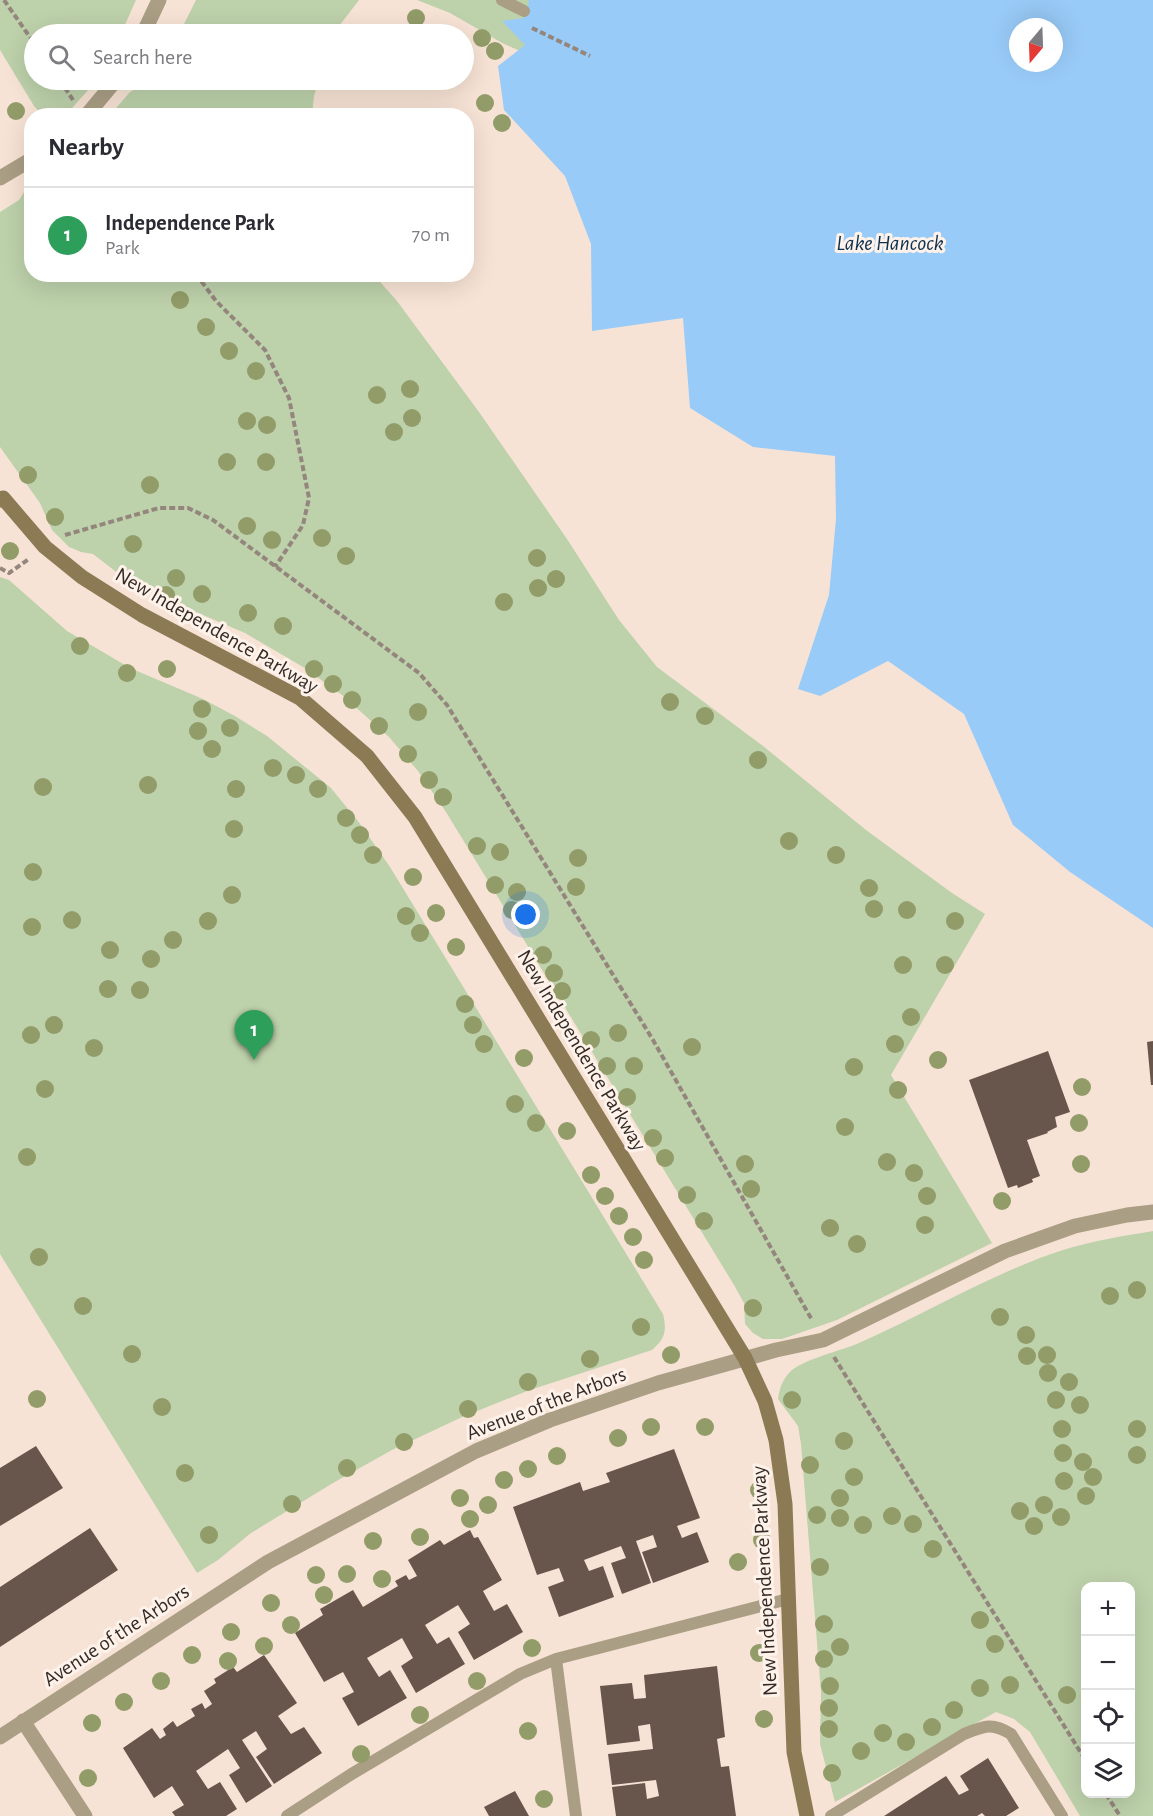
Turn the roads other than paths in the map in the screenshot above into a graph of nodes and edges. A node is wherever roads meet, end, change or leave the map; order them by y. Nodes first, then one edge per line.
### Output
1 (159, 0) edge
2 (502, 0) edge
3 (524, 11) dead end
4 (148, 24) edge
5 (108, 90) edge
6 (93, 108) edge
7 (24, 164) edge
8 (0, 178) edge
9 (1, 497) edge
10 (1153, 1212) edge
11 (745, 1358) junction
12 (788, 1599) junction
13 (556, 1659) junction
14 (23, 1721) junction
15 (0, 1737) edge
16 (85, 1816) edge
17 (287, 1816) edge
18 (576, 1816) edge
19 (807, 1816) edge
20 (831, 1816) edge
21 (1062, 1816) edge

1 - 4 street
2 - 3 lane
5 - 6 street
7 - 8 street
9 - 11 street, New Independence Parkway
10 - 11 street, Avenue of the Arbors
11 - 12 street, New Independence Parkway
11 - 14 street, Avenue of the Arbors
12 - 13 lane
12 - 19 street, New Independence Parkway
13 - 17 lane
13 - 18 lane
14 - 15 street, Avenue of the Arbors
14 - 16 street
20 - 21 lane

